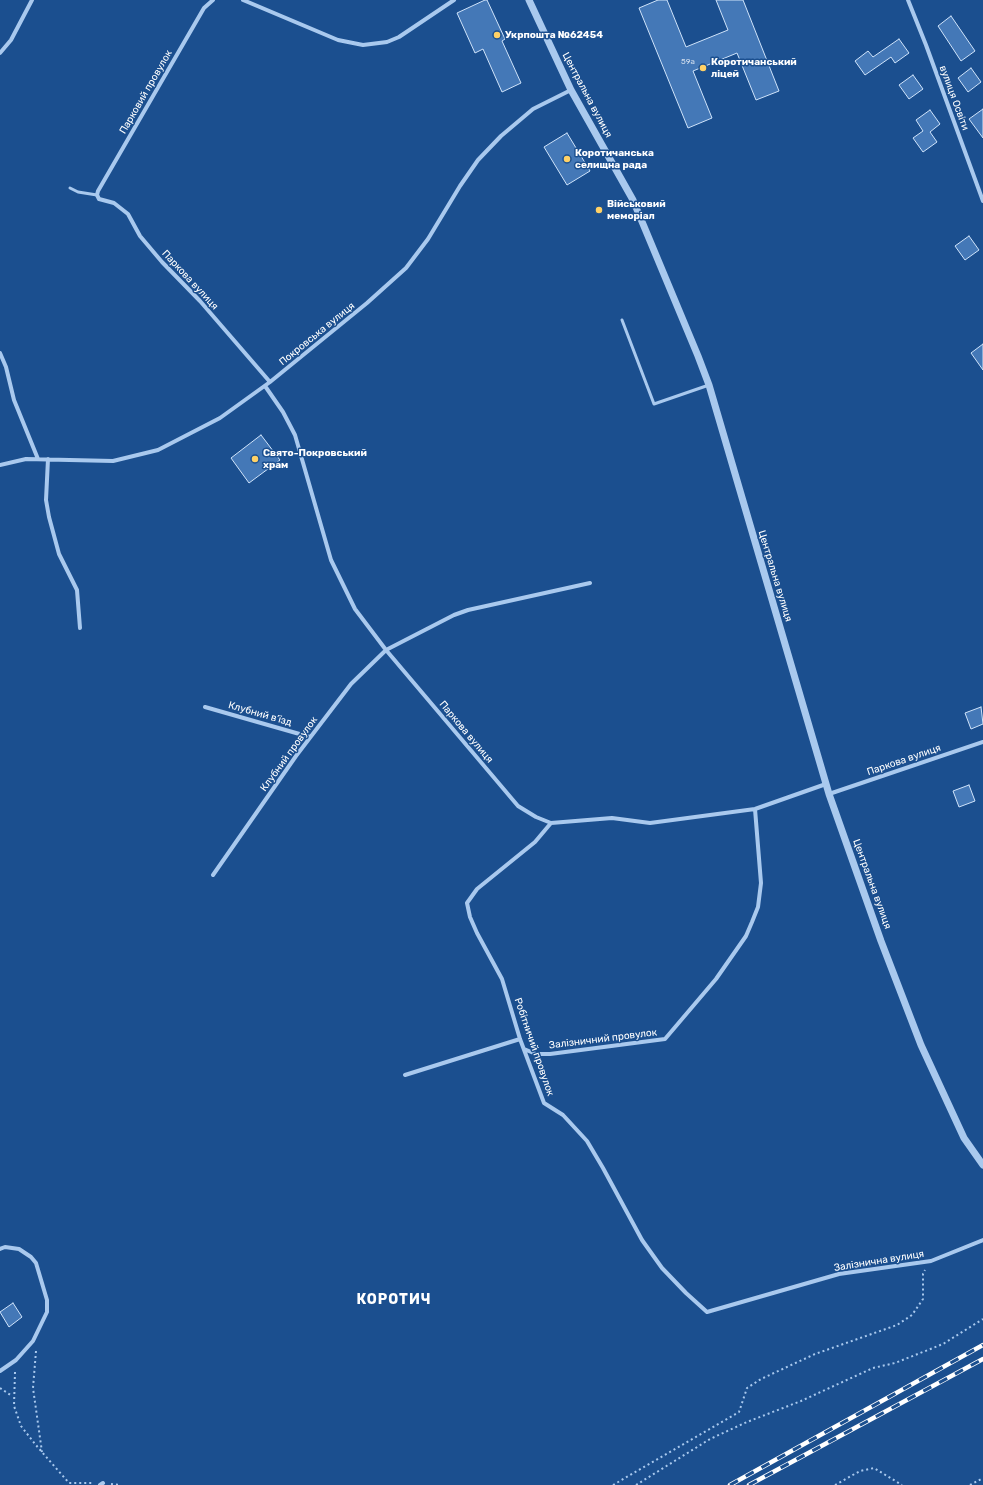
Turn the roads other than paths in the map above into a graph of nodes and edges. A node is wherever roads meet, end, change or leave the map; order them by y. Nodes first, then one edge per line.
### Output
1 (32, 0) edge
2 (213, 0) edge
3 (243, 0) edge
4 (454, 0) edge
5 (529, 0) edge
6 (908, 0) edge
7 (0, 53) edge
8 (571, 90) junction
9 (70, 188) dead end
10 (97, 195) junction
11 (983, 201) edge
12 (622, 320) dead end
13 (0, 353) edge
14 (270, 382) junction
15 (709, 385) junction
16 (265, 386) junction
17 (38, 459) junction
18 (48, 459) junction
19 (0, 465) edge
20 (590, 583) dead end
21 (80, 628) dead end
22 (386, 650) junction
23 (205, 707) dead end
24 (310, 737) junction
25 (983, 742) edge
26 (826, 784) junction
27 (829, 794) junction
28 (755, 809) junction
29 (552, 823) junction
30 (213, 875) dead end
31 (520, 1039) junction
32 (524, 1049) junction
33 (405, 1074) dead end
34 (983, 1165) edge
35 (983, 1240) edge
36 (0, 1249) edge
37 (707, 1312) joint
38 (0, 1371) edge

1 - 7 street
2 - 10 street, Парковий провулок
3 - 4 street
5 - 8 street, Центральна вулиця
6 - 11 street, вулиця Освіти
8 - 14 street, Покровська вулиця
8 - 15 street, Центральна вулиця
9 - 10 lane
10 - 14 street, Паркова вулиця
12 - 15 lane
13 - 17 street
14 - 16 street, Покровська вулиця
15 - 26 street, Центральна вулиця
16 - 18 street, Покровська вулиця
16 - 22 street, Паркова вулиця
17 - 18 street, Покровська вулиця
17 - 19 street, Покровська вулиця
18 - 21 street
20 - 22 street, Клубний провулок
22 - 24 street, Клубний провулок
22 - 29 street, Паркова вулиця
23 - 24 street, Клубний в’їзд
24 - 30 street, Клубний провулок
25 - 27 street, Паркова вулиця
26 - 27 street, Центральна вулиця
26 - 28 street, Паркова вулиця
27 - 34 street, Центральна вулиця
28 - 29 street, Паркова вулиця
28 - 32 street, Залізничний провулок
29 - 31 street, Робітничий провулок
31 - 32 street, Робітничий провулок
31 - 33 street
32 - 37 street, Робітничий провулок
35 - 37 street, Залізнична вулиця
36 - 38 street

